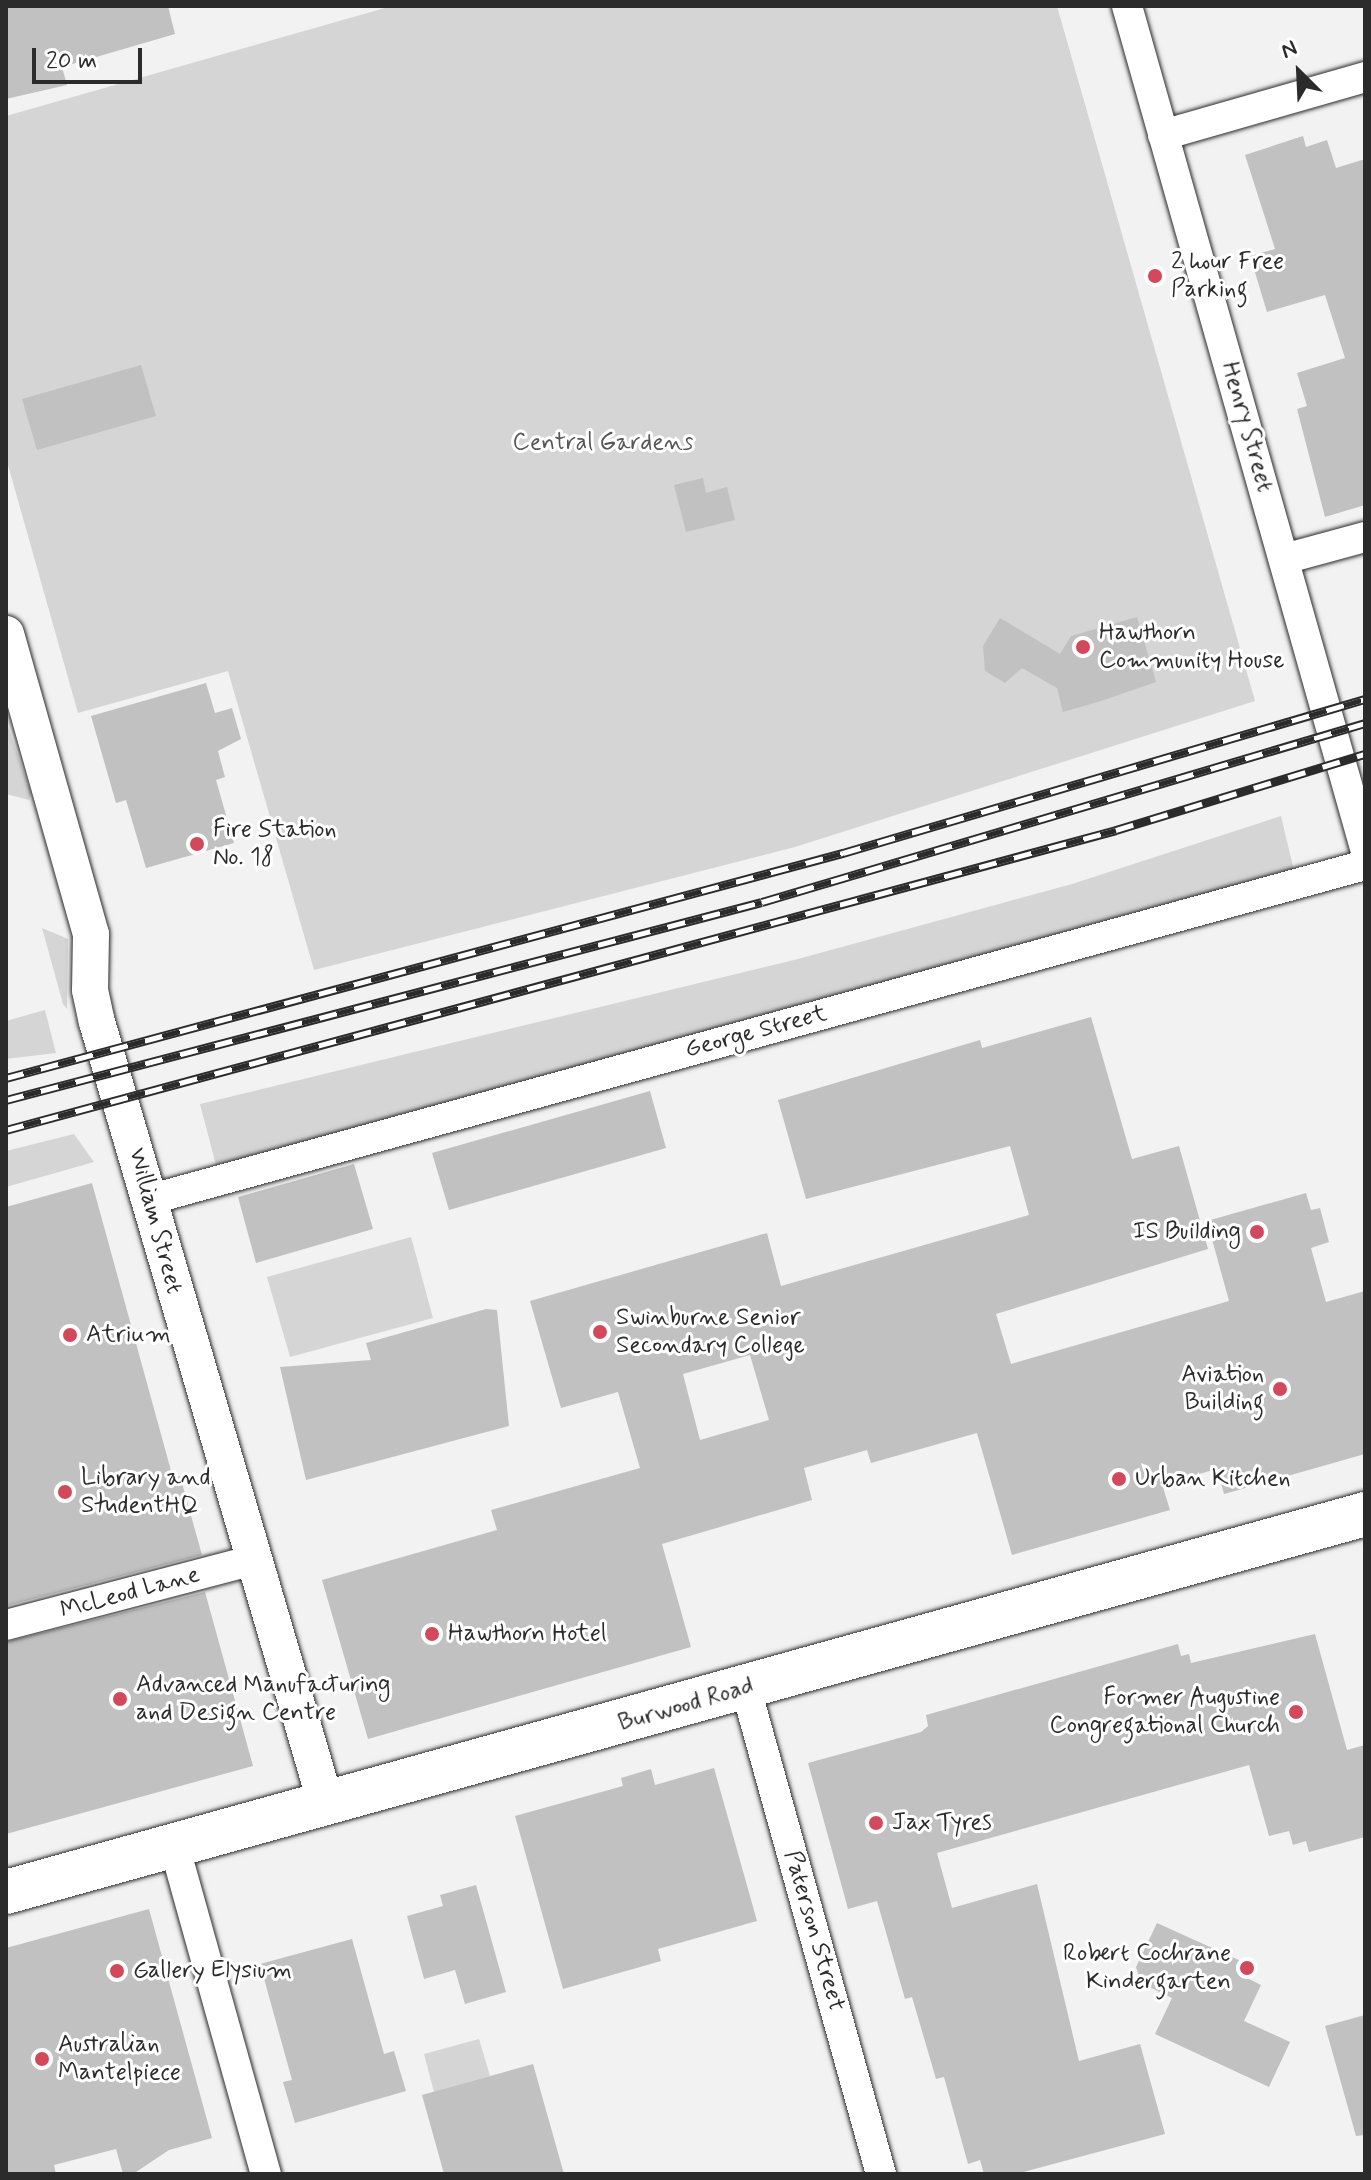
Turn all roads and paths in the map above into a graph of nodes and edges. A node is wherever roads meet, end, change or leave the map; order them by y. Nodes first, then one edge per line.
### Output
1 (1127, 6) edge
2 (1365, 77) edge
3 (1163, 135) junction
4 (1365, 537) edge
5 (1284, 559) junction
6 (6, 634) edge
7 (14, 691) edge
8 (1365, 848) edge
9 (1365, 865) edge
10 (148, 1200) junction
11 (1365, 1514) edge
12 (254, 1560) junction
13 (6, 1625) edge
14 (746, 1689) junction
15 (326, 1804) junction
16 (174, 1845) junction
17 (6, 1892) edge
18 (266, 2174) edge
19 (881, 2174) edge

1 - 3 street, Henry Street
2 - 3 street
3 - 5 street, Henry Street
4 - 5 street
5 - 8 street, Henry Street
6 - 7 street, William Street
7 - 10 street, William Street
9 - 10 street, George Street
10 - 12 street, William Street
11 - 14 main road, Burwood Road
12 - 13 street, McLeod Lane
12 - 15 street, William Street
14 - 15 main road, Burwood Road
14 - 19 street, Paterson Street
15 - 16 main road, Burwood Road
16 - 17 main road, Burwood Road
16 - 18 street

